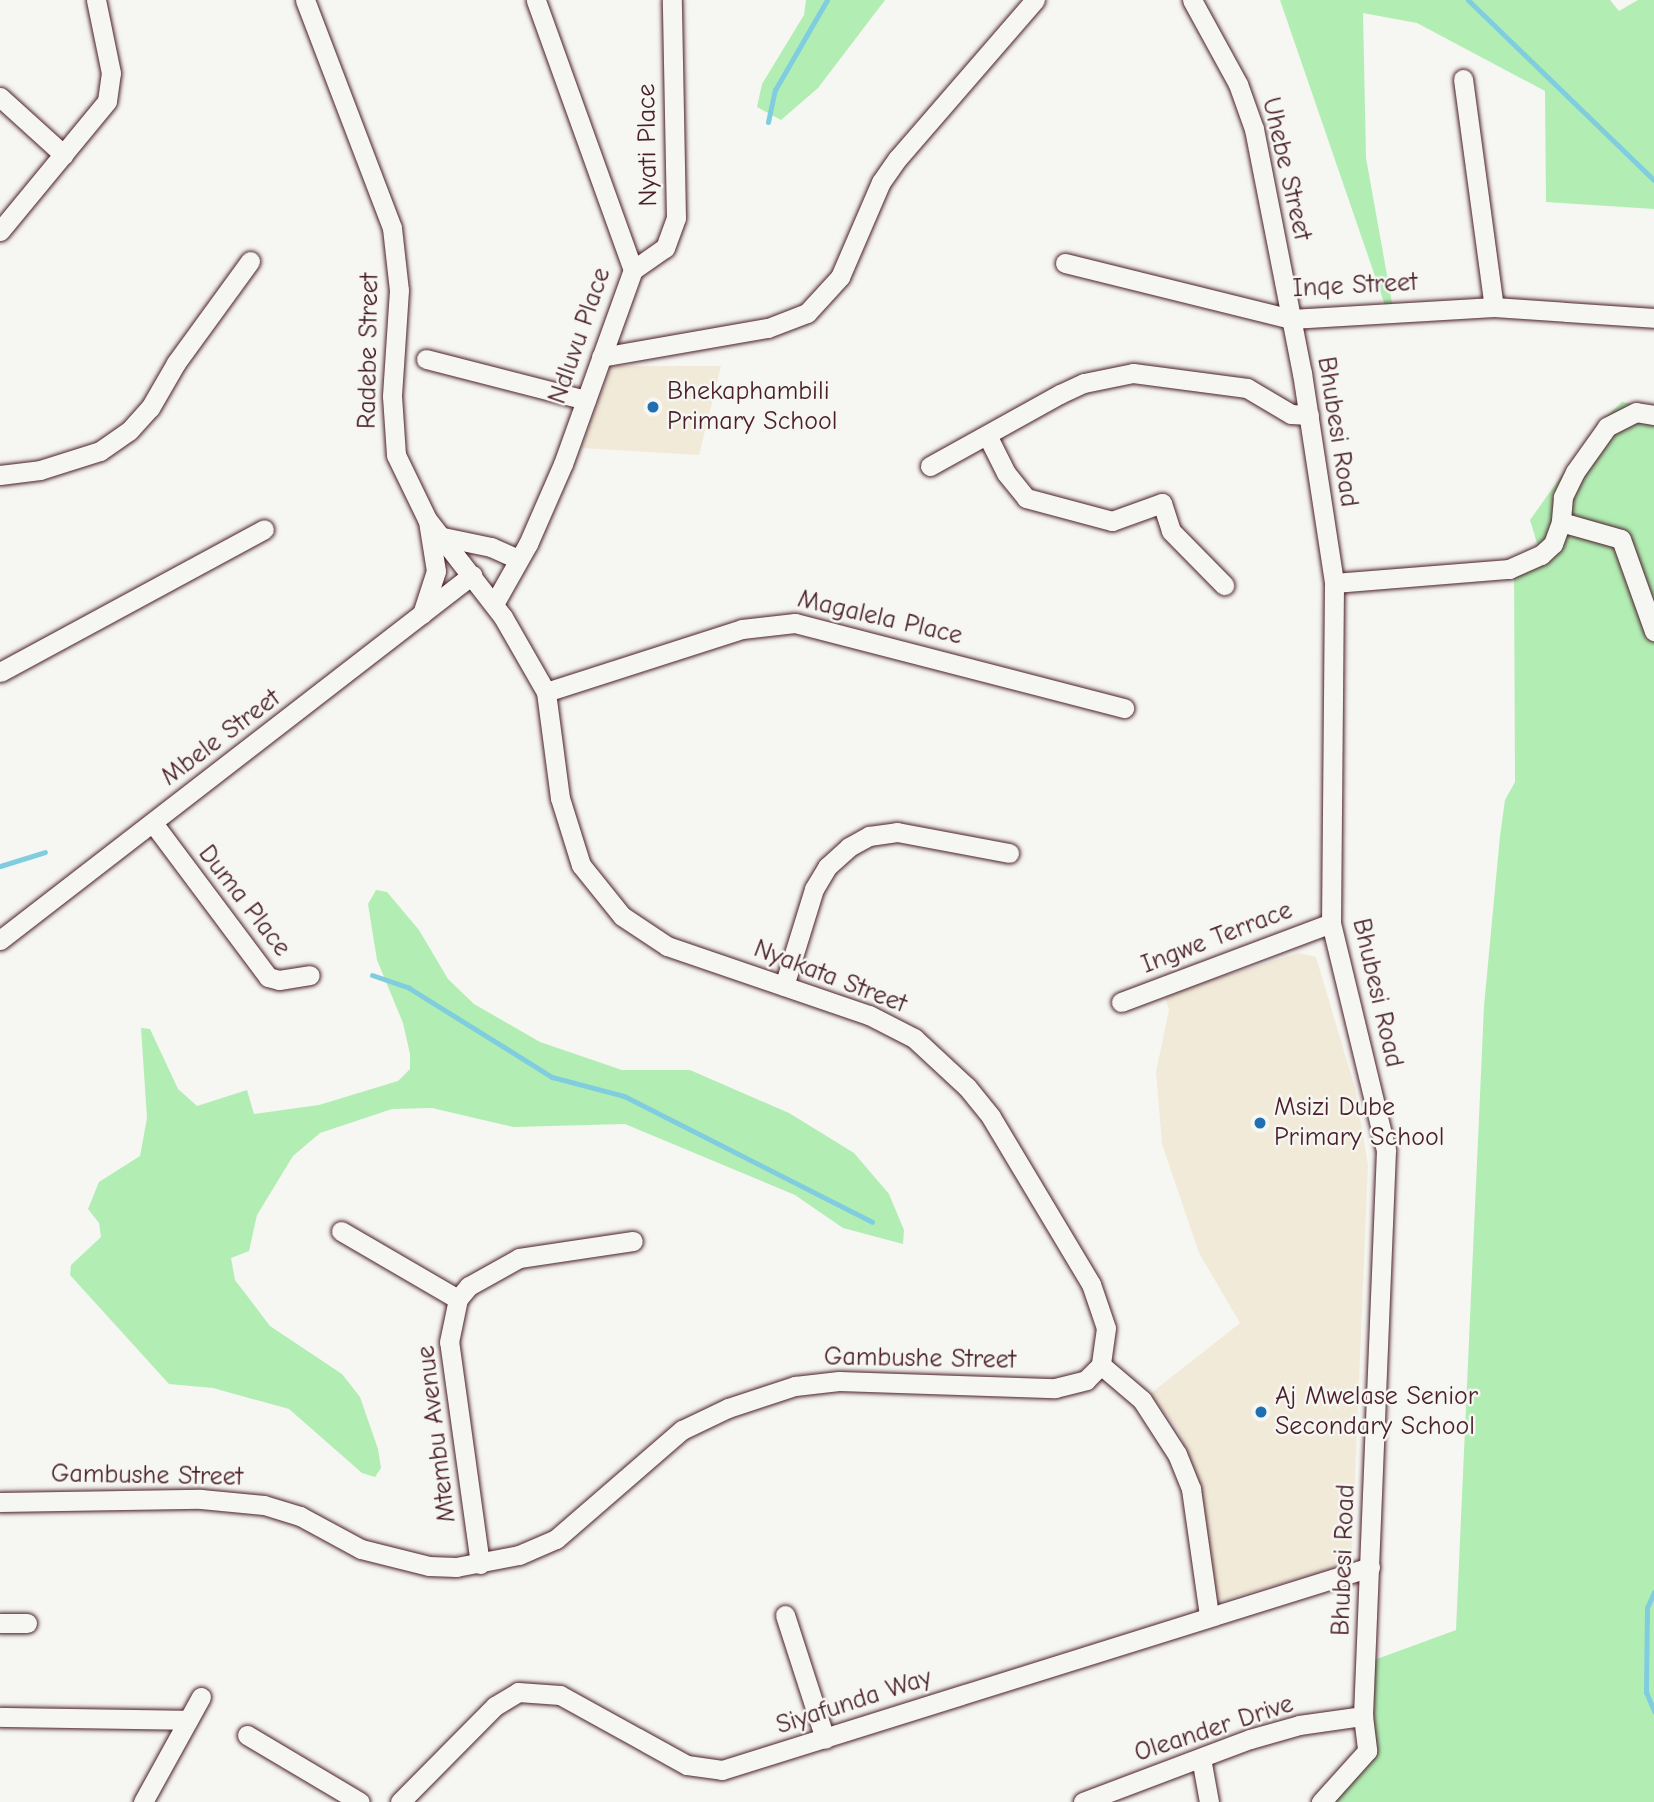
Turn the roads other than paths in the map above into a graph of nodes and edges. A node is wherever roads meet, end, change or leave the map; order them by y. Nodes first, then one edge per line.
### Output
1 (96, 0) edge
2 (305, 0) edge
3 (536, 0) edge
4 (672, 0) edge
5 (1034, 0) edge
6 (1192, 0) edge
7 (1463, 79) dead end
8 (0, 97) edge
9 (64, 155) junction
10 (0, 231) edge
11 (250, 261) dead end
12 (1065, 263) dead end
13 (633, 270) junction
14 (1494, 307) junction
15 (1654, 318) edge
16 (1291, 319) junction
17 (601, 357) junction
18 (426, 359) dead end
19 (586, 400) junction
20 (1309, 415) junction
21 (1654, 415) edge
22 (988, 437) junction
23 (930, 466) dead end
24 (0, 475) edge
25 (427, 519) junction
26 (1561, 522) junction
27 (264, 529) dead end
28 (443, 537) junction
29 (517, 559) junction
30 (472, 575) junction
31 (1334, 583) junction
32 (1224, 585) dead end
33 (494, 604) junction
34 (418, 621) junction
35 (1654, 631) edge
36 (0, 672) edge
37 (546, 692) junction
38 (1124, 708) dead end
39 (153, 823) junction
40 (1009, 853) dead end
41 (1331, 923) junction
42 (0, 940) edge
43 (310, 975) dead end
44 (784, 986) junction
45 (1121, 1002) dead end
46 (341, 1231) dead end
47 (634, 1241) dead end
48 (458, 1298) junction
49 (1101, 1365) junction
50 (0, 1502) edge
51 (480, 1564) junction
52 (1370, 1567) junction
53 (785, 1615) dead end
54 (1209, 1615) junction
55 (0, 1623) edge
56 (27, 1623) dead end
57 (201, 1697) dead end
58 (1363, 1716) junction
59 (0, 1717) edge
60 (188, 1720) junction
61 (247, 1735) dead end
62 (825, 1739) junction
63 (1201, 1758) junction
64 (144, 1802) edge
65 (360, 1802) edge
66 (400, 1802) edge
67 (1083, 1802) edge
68 (1209, 1802) edge
69 (1321, 1802) edge

1 - 9 street
2 - 25 street, Radebe Street
3 - 13 street, Ndluvu Place
4 - 13 street, Nyati Place
5 - 17 street
6 - 16 street, Uhebe Street
7 - 14 street
8 - 9 street
9 - 10 street
11 - 24 street
12 - 16 street, Inqe Street
13 - 17 street, Ndluvu Place
14 - 15 street, Inqe Street
14 - 16 street, Inqe Street
16 - 20 street, Bhubesi Road
17 - 19 street, Ndluvu Place
18 - 19 street
19 - 29 street, Ndluvu Place
20 - 22 street
20 - 31 street, Bhubesi Road
21 - 26 street
22 - 23 street
22 - 32 street
25 - 28 street, Radebe Street
25 - 34 street
26 - 31 street
26 - 35 street
27 - 36 street
28 - 29 street
28 - 30 street, Radebe Street
29 - 33 street, Ndluvu Place
30 - 33 street, Radebe Street
30 - 34 street, Mbele Street
31 - 41 street, Bhubesi Road
33 - 37 street, Nyakata Street
34 - 39 street, Mbele Street
37 - 38 street, Magalela Place
37 - 44 street, Nyakata Street
39 - 42 street, Mbele Street
39 - 43 street, Duma Place
40 - 44 street
41 - 45 street, Ingwe Terrace
41 - 52 street, Bhubesi Road
44 - 49 street, Nyakata Street
46 - 48 street
47 - 48 street
48 - 51 street, Mtembu Avenue
49 - 51 street, Gambushe Street
49 - 54 street
50 - 51 street, Gambushe Street
52 - 54 street, Siyafunda Way
52 - 58 street, Bhubesi Road
53 - 62 street
54 - 62 street, Siyafunda Way
55 - 56 street
57 - 60 street
58 - 63 street, Oleander Drive
58 - 69 street, Bhubesi Road
59 - 60 street
60 - 64 street
61 - 65 street
62 - 66 street, Siyafunda Way
63 - 67 street, Oleander Drive
63 - 68 street

